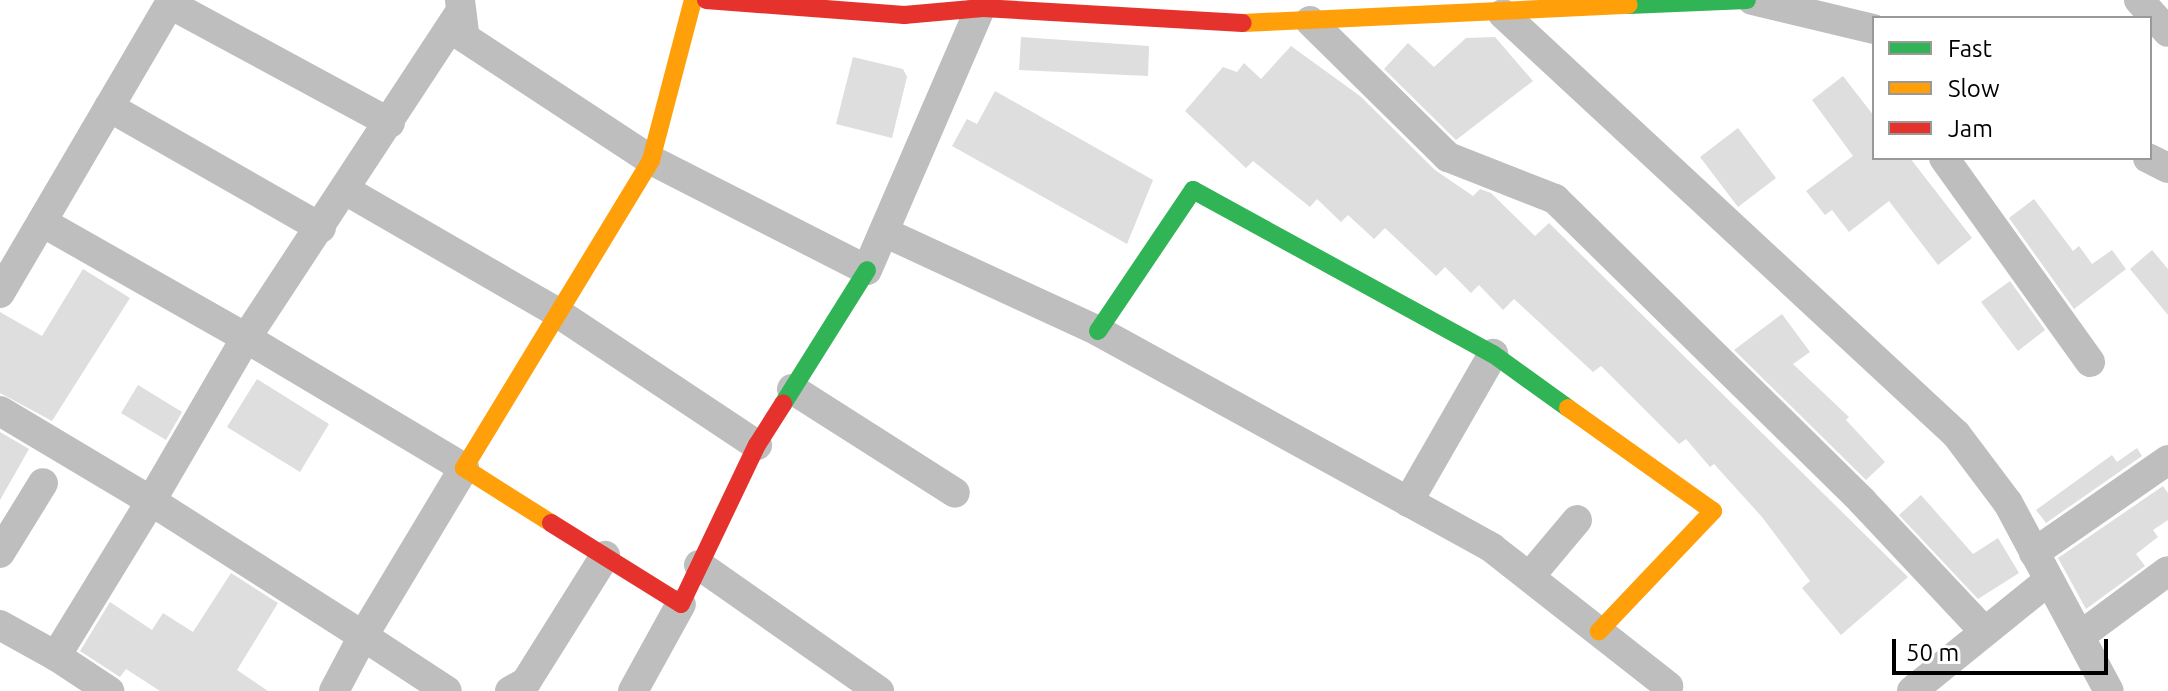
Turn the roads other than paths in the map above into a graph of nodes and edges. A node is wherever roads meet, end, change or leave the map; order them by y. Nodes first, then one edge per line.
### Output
1 (693, 0) edge
2 (706, 0) edge
3 (1750, 0) edge
4 (2139, 0) edge
5 (1697, 1) edge
6 (171, 2) edge
7 (983, 4) edge
8 (460, 6) edge
9 (1449, 8) edge
10 (1230, 12) edge
11 (1503, 14) junction
12 (1310, 21) junction
13 (2168, 32) edge
14 (1870, 33) edge
15 (109, 107) junction
16 (390, 123) junction
17 (651, 160) junction
18 (1945, 160) edge
19 (347, 191) junction
20 (42, 222) junction
21 (321, 228) junction
22 (884, 232) junction
23 (867, 270) junction
24 (0, 293) edge
25 (558, 313) junction
26 (1098, 331) junction
27 (246, 338) junction
28 (1493, 354) junction
29 (2090, 362) dead end
30 (792, 389) junction
31 (0, 411) edge
32 (757, 445) junction
33 (2168, 460) edge
34 (464, 468) junction
35 (43, 483) dead end
36 (955, 493) dead end
37 (151, 501) junction
38 (1408, 502) junction
39 (1577, 520) dead end
40 (0, 553) edge
41 (2034, 553) junction
42 (605, 556) junction
43 (699, 565) junction
44 (2168, 571) edge
45 (1530, 576) junction
46 (2049, 580) junction
47 (681, 604) junction
48 (0, 625) edge
49 (1599, 631) junction
50 (1984, 631) junction
51 (363, 636) junction
52 (2080, 636) junction
53 (56, 656) junction
54 (1668, 686) dead end
55 (109, 691) edge
56 (334, 691) edge
57 (447, 691) edge
58 (510, 691) edge
59 (633, 691) edge
60 (879, 691) edge
61 (1912, 691) edge
62 (2109, 691) edge

1 - 17 street
2 - 7 street
3 - 5 street
3 - 14 street
4 - 13 street
5 - 11 street
6 - 15 street
6 - 16 street
7 - 10 street
7 - 22 street
8 - 16 street
8 - 17 street
9 - 11 street
9 - 12 street
10 - 12 street
11 - 41 street
12 - 50 street
15 - 20 street
15 - 21 street
16 - 19 street
17 - 23 street
17 - 25 street
18 - 29 street
19 - 21 street
19 - 25 street
20 - 24 street
20 - 27 street
21 - 27 street
22 - 23 street
22 - 26 street
23 - 30 street
25 - 32 street
25 - 34 street
26 - 28 street
26 - 38 street
27 - 34 street
27 - 37 street
28 - 38 street
28 - 49 street
30 - 32 street
30 - 36 street
31 - 37 street
32 - 43 street
33 - 41 street
34 - 42 street
34 - 51 street
35 - 40 street
37 - 51 street
37 - 53 street
38 - 45 street
39 - 45 street
41 - 46 street
42 - 47 street
42 - 58 street
43 - 47 street
43 - 60 street
44 - 52 street
45 - 49 street
46 - 50 street
46 - 52 street
47 - 59 street
48 - 53 street
49 - 54 street
50 - 61 street
51 - 56 street
51 - 57 street
52 - 62 street
53 - 55 street

